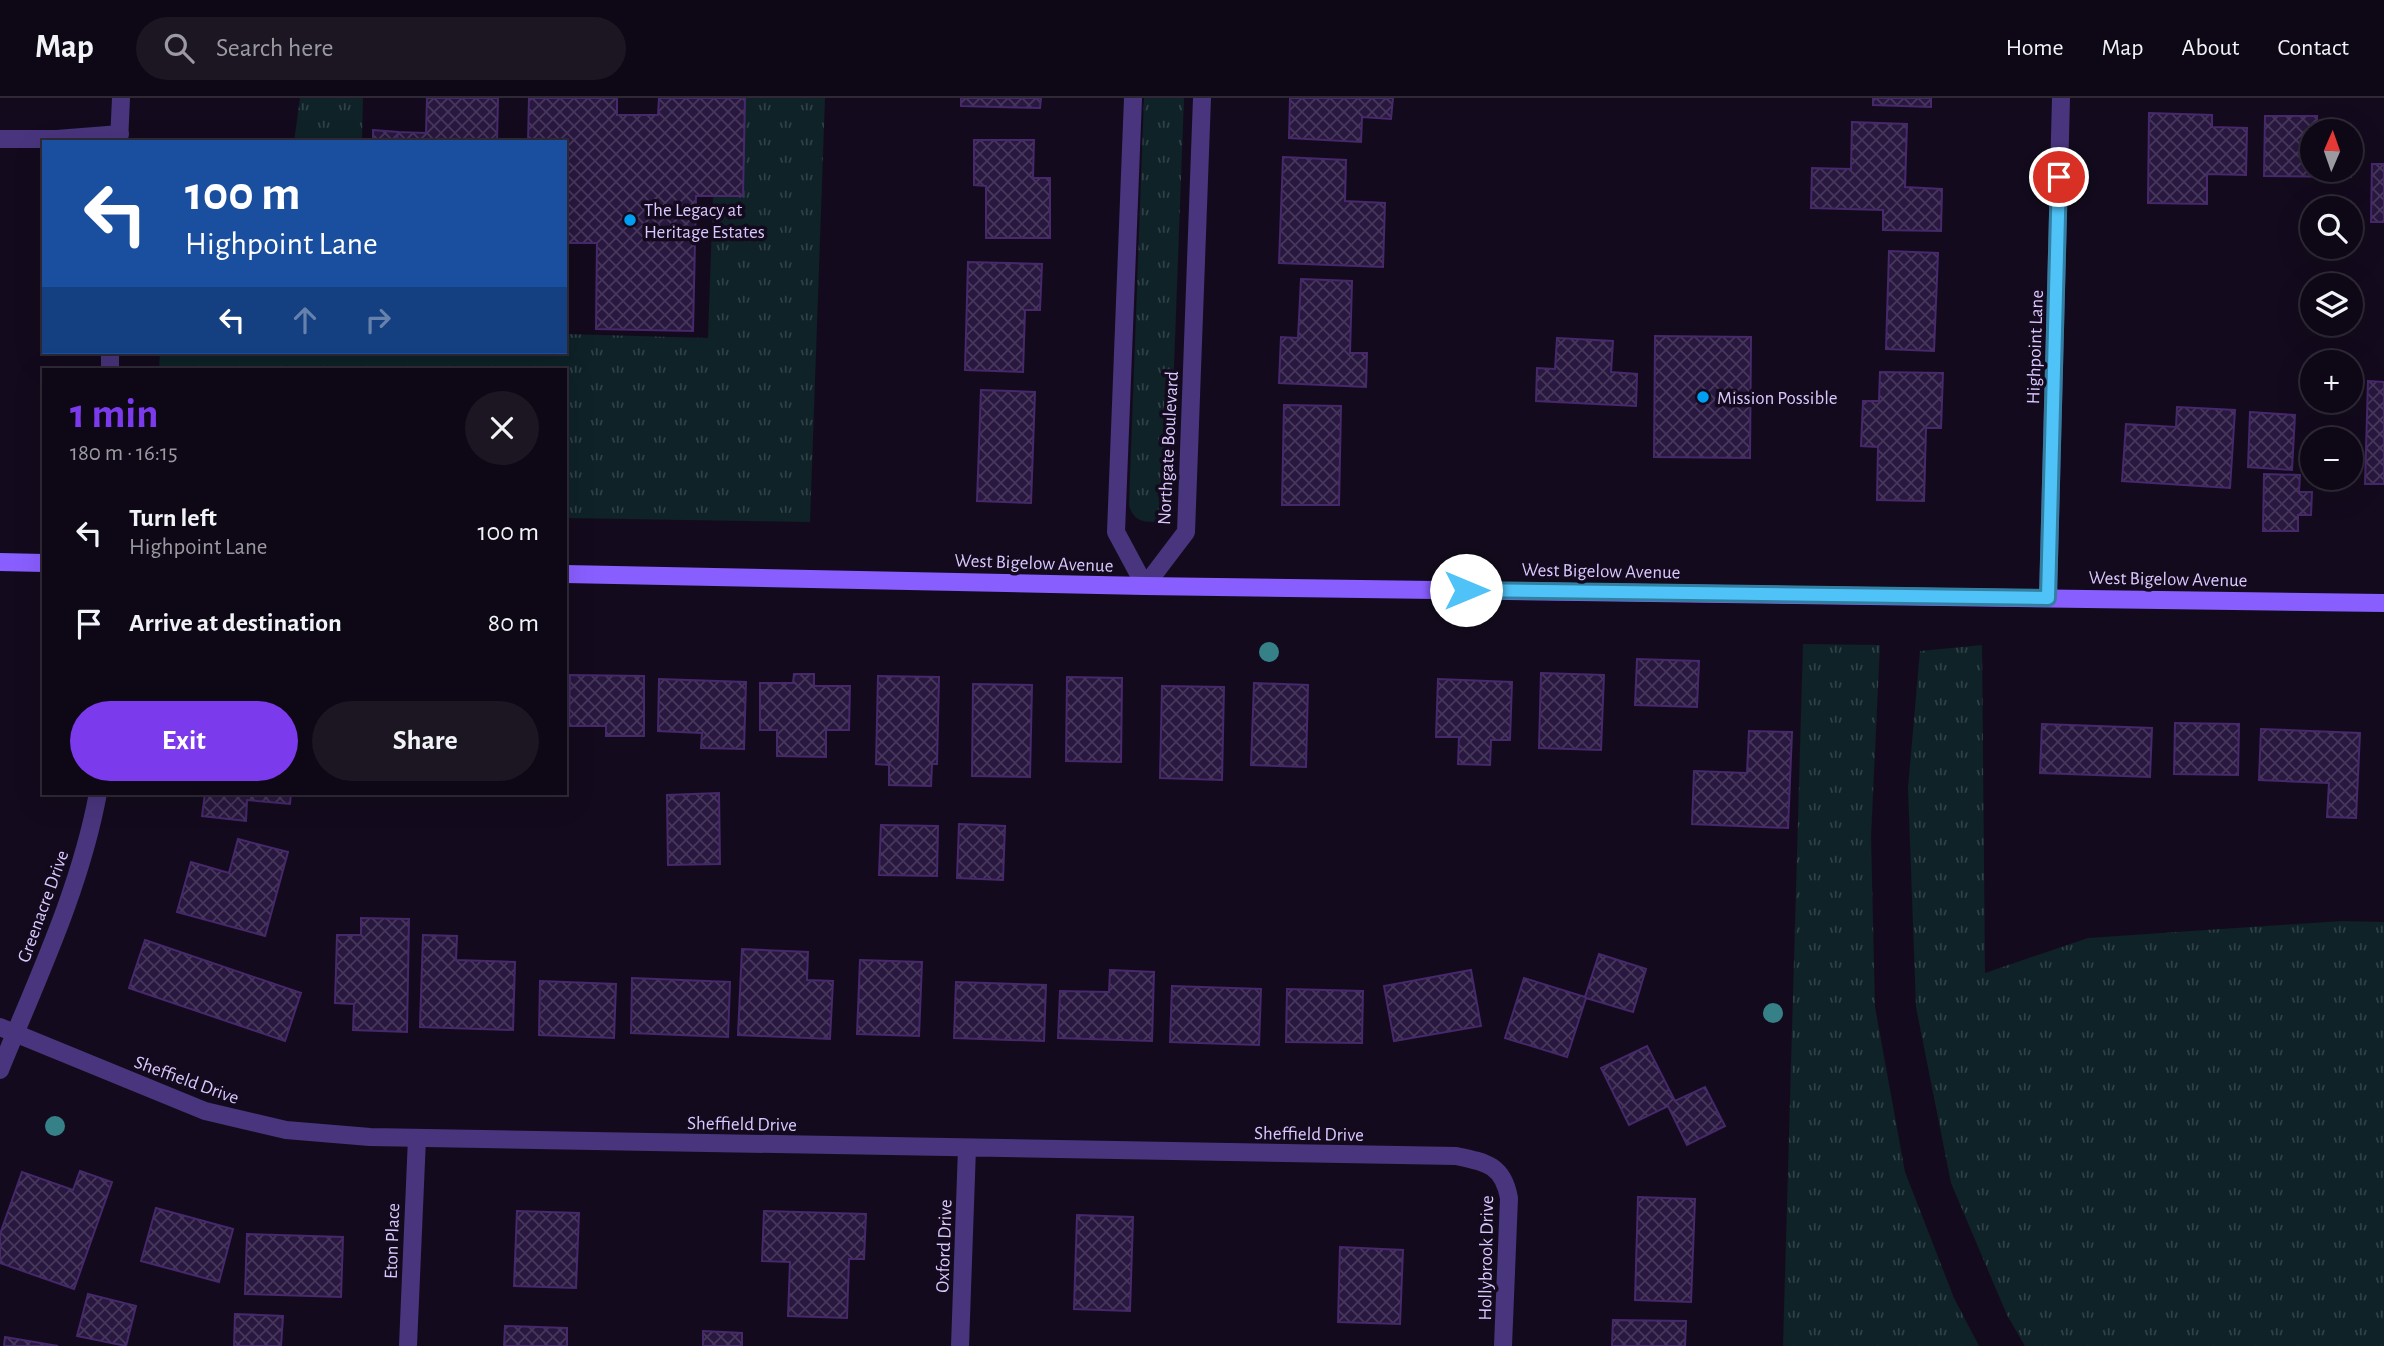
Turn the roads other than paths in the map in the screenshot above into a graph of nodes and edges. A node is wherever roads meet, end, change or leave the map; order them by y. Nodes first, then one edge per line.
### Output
1 (121, 98) edge
2 (1133, 98) edge
3 (1202, 98) edge
4 (2061, 98) edge
5 (119, 138) edge
6 (0, 139) edge
7 (0, 562) edge
8 (42, 563) edge
9 (567, 574) edge
10 (1145, 586) junction
11 (2048, 598) junction
12 (2384, 603) edge
13 (98, 795) edge
14 (8, 1030) edge
15 (0, 1070) edge
16 (417, 1138) junction
17 (967, 1148) junction
18 (1500, 1172) joint
19 (408, 1346) edge
20 (960, 1346) edge
21 (1503, 1346) edge

1 - 5 street
2 - 10 street
3 - 10 street, Northgate Boulevard
4 - 11 street, Highpoint Lane
5 - 6 street
7 - 8 main road
9 - 10 main road, West Bigelow Avenue
10 - 11 main road, West Bigelow Avenue
11 - 12 main road, West Bigelow Avenue
13 - 14 street, Greenacre Drive
14 - 15 street, Greenacre Drive
14 - 16 street, Sheffield Drive
16 - 17 street, Sheffield Drive
16 - 19 street, Eton Place
17 - 18 street, Sheffield Drive
17 - 20 street, Oxford Drive
18 - 21 street, Hollybrook Drive

